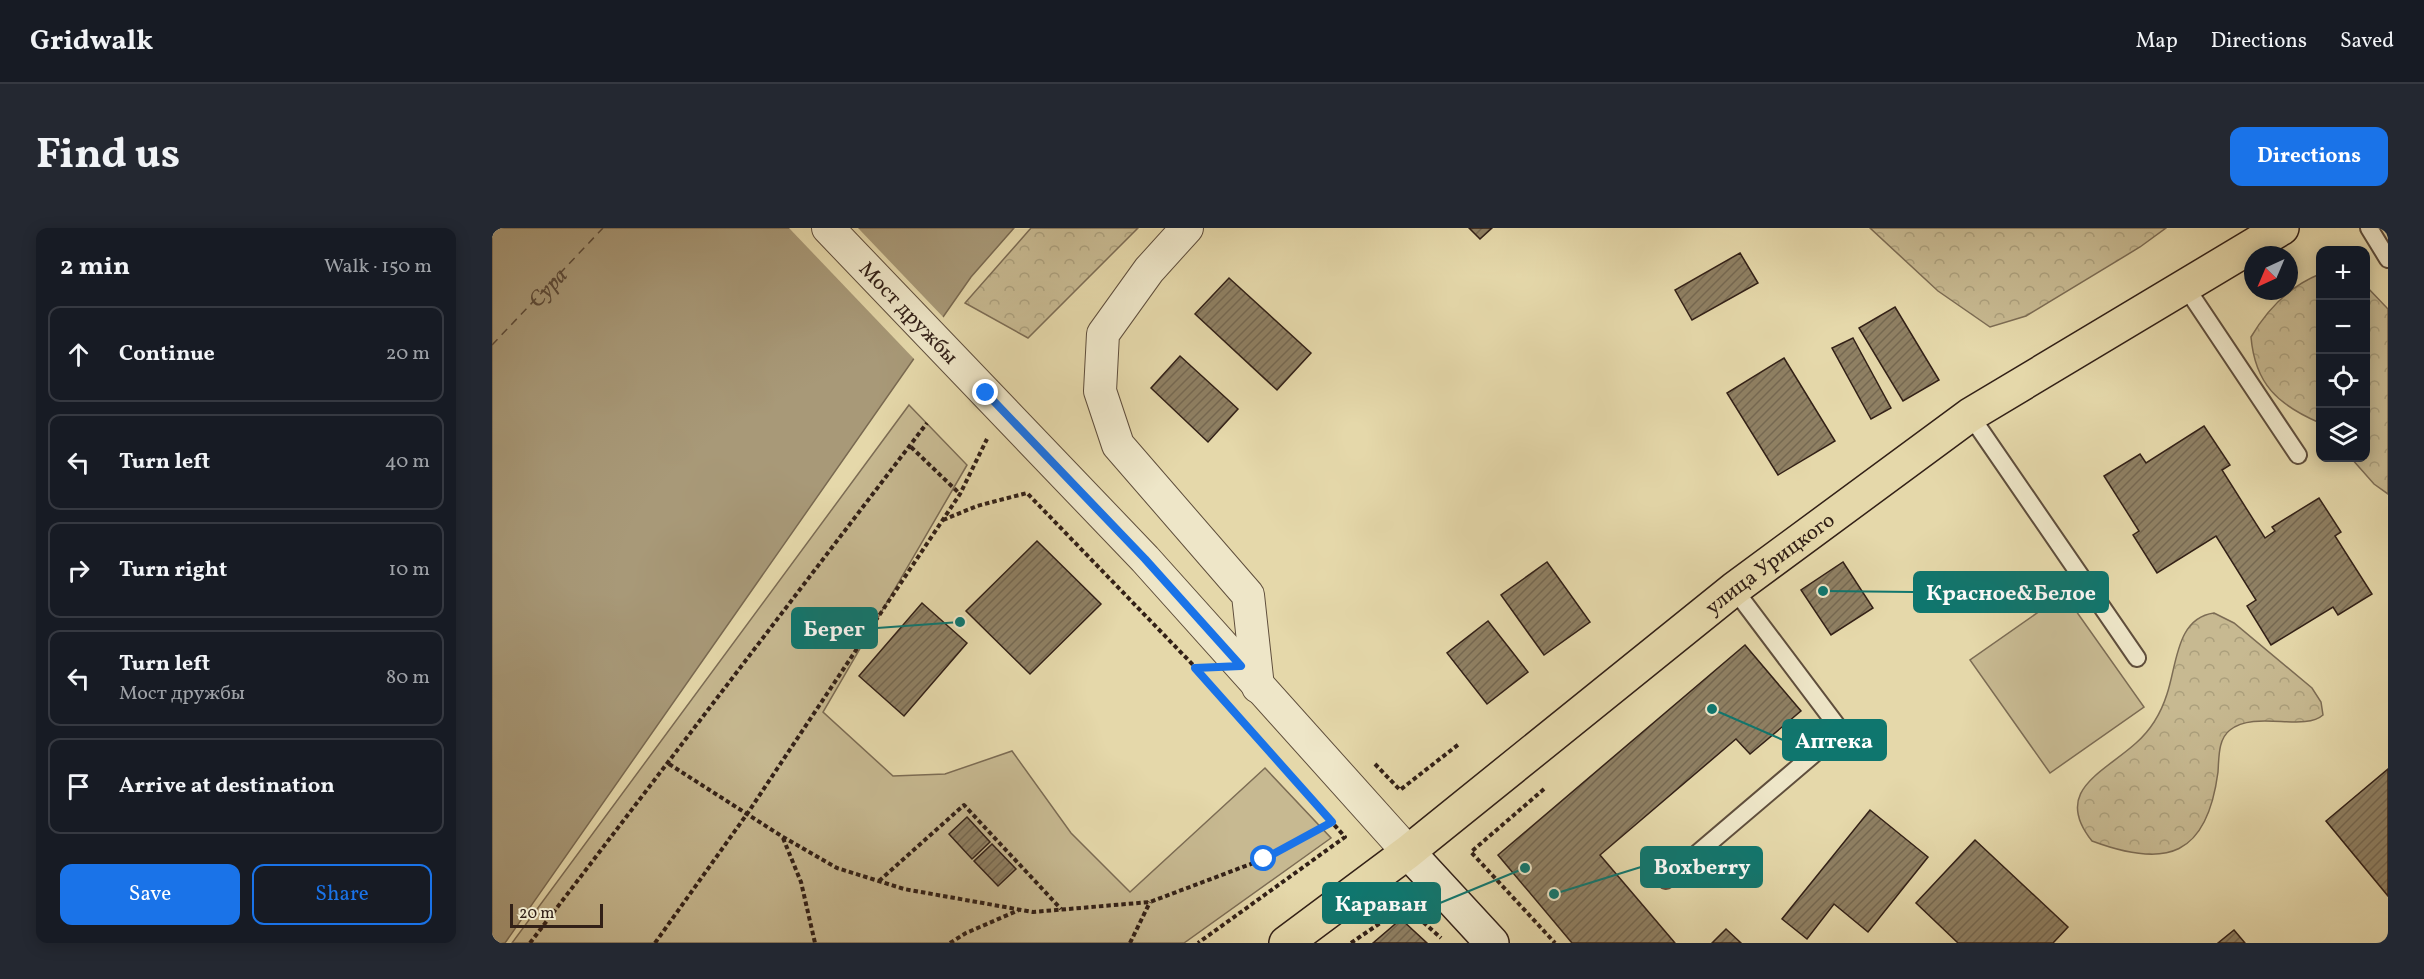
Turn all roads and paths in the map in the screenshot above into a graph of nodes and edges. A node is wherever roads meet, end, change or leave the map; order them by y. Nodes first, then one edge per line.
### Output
1 (828, 228) edge
2 (1187, 228) edge
3 (2282, 228) edge
4 (2369, 228) edge
5 (2388, 259) edge
6 (2185, 286) junction
7 (994, 401) junction
8 (1971, 415) junction
9 (927, 423) dead end
10 (911, 447) junction
11 (2298, 455) dead end
12 (960, 494) junction
13 (942, 520) junction
14 (1734, 589) junction
15 (2137, 658) dead end
16 (1195, 668) junction
17 (1249, 677) junction
18 (1459, 744) dead end
19 (1372, 761) dead end
20 (669, 764) junction
21 (1544, 789) dead end
22 (747, 814) junction
23 (1332, 822) junction
24 (783, 837) junction
25 (1408, 852) junction
26 (1666, 880) dead end
27 (879, 881) junction
28 (1150, 902) junction
29 (1061, 909) junction
30 (1019, 910) junction
31 (530, 943) edge
32 (655, 943) edge
33 (815, 943) edge
34 (950, 943) edge
35 (1130, 943) edge
36 (1198, 943) edge
37 (1286, 943) edge
38 (1351, 943) edge
39 (1446, 943) edge
40 (1492, 943) edge
41 (1555, 943) edge

1 - 7 street, Мост дружбы
2 - 17 street
3 - 6 main road, улица Урицкого
4 - 5 lane
6 - 8 main road, улица Урицкого
6 - 11 lane
7 - 12 path
7 - 17 street, Мост дружбы
8 - 14 main road, улица Урицкого
8 - 15 lane
9 - 10 path
10 - 12 path
10 - 20 path
12 - 13 path
13 - 16 path
13 - 22 path
14 - 25 main road, улица Урицкого
14 - 26 lane
16 - 17 path
16 - 23 path
17 - 25 street, Мост дружбы
18 - 19 path
20 - 22 path
20 - 31 path
21 - 41 path
22 - 24 path
22 - 32 path
23 - 28 path
23 - 36 path
24 - 27 path
24 - 33 path
25 - 37 main road, улица Урицкого
25 - 40 main road
27 - 29 path
27 - 30 path
28 - 29 path
28 - 35 path
29 - 30 path
30 - 34 path
38 - 39 path

